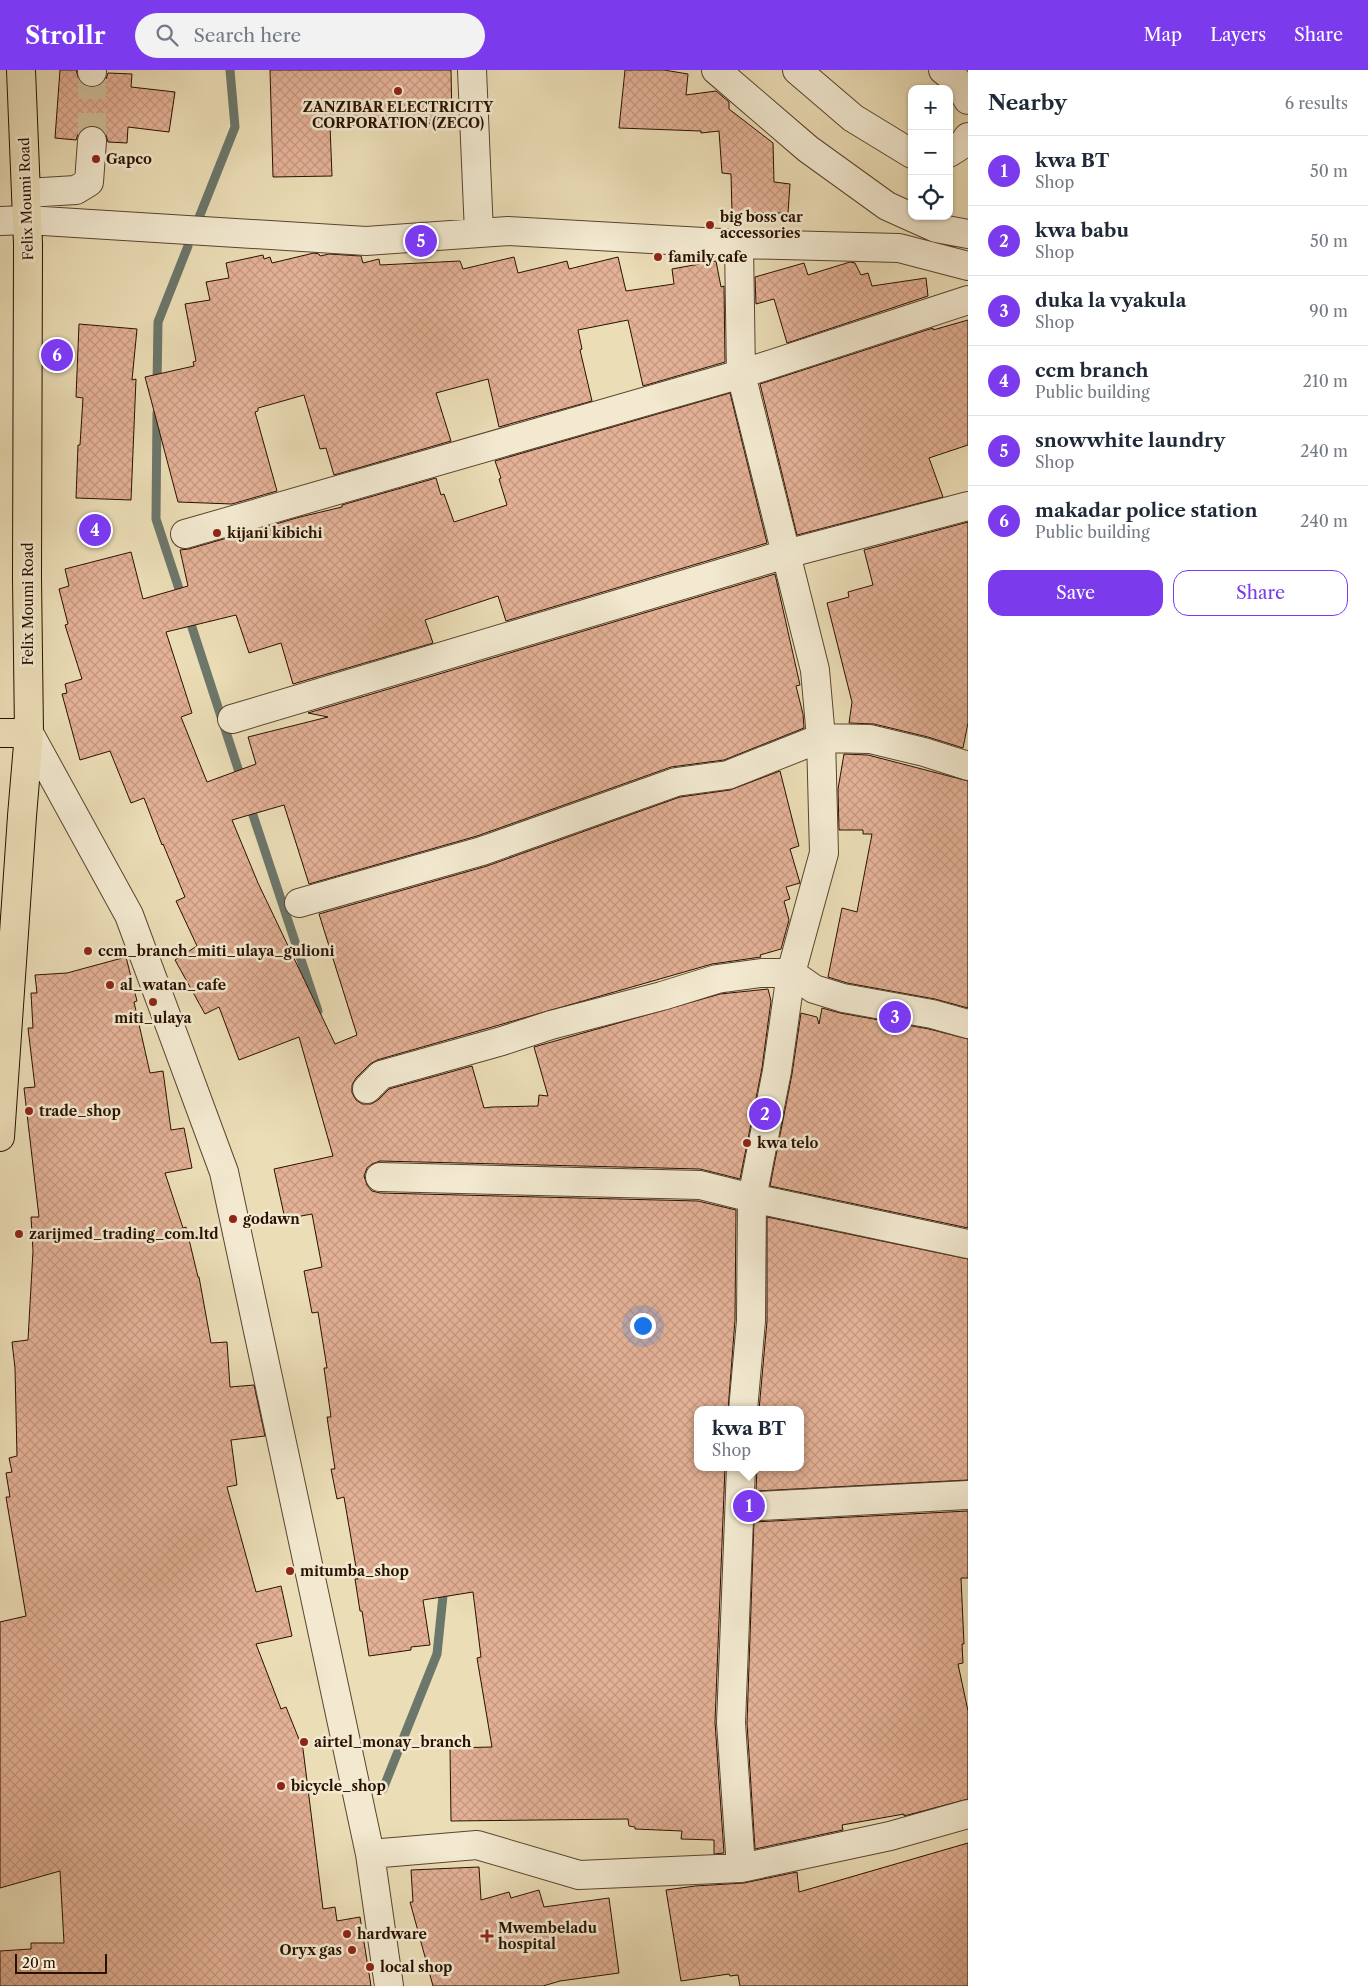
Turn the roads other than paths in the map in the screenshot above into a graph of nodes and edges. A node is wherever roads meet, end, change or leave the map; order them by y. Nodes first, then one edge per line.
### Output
1 (21, 70) edge
2 (472, 70) edge
3 (716, 70) edge
4 (797, 70) edge
5 (943, 70) edge
6 (968, 100) edge
7 (968, 137) edge
8 (92, 141) tunnel mouth
9 (953, 150) edge
10 (908, 152) edge
11 (76, 190) junction
12 (26, 193) junction
13 (27, 220) junction
14 (0, 221) edge
15 (77, 224) junction
16 (479, 233) junction
17 (968, 234) edge
18 (739, 244) junction
19 (968, 266) edge
20 (968, 300) edge
21 (741, 374) junction
22 (968, 506) edge
23 (185, 534) dead end
24 (786, 554) junction
25 (232, 718) dead end
26 (0, 733) edge
27 (29, 733) junction
28 (821, 738) junction
29 (968, 766) edge
30 (299, 903) dead end
31 (790, 973) junction
32 (968, 1024) edge
33 (367, 1089) dead end
34 (0, 1137) edge
35 (380, 1177) dead end
36 (752, 1198) junction
37 (968, 1244) edge
38 (743, 1406) edge
39 (741, 1471) edge
40 (968, 1495) edge
41 (741, 1508) junction
42 (968, 1814) edge
43 (370, 1854) junction
44 (741, 1868) junction
45 (390, 1986) edge

1 - 12 main road, Felix Moumi Road
2 - 16 street
3 - 17 street
4 - 10 street
5 - 6 street
7 - 9 street
8 - 11 street
11 - 12 street
11 - 15 street
12 - 13 main road, Felix Moumi Road
13 - 14 street
13 - 15 street
13 - 27 main road, Felix Moumi Road
15 - 16 street
16 - 18 street
18 - 19 street
18 - 21 street
20 - 21 street
21 - 23 street
21 - 24 street
22 - 24 street
24 - 25 street
24 - 28 street
26 - 27 main road
27 - 34 main road, Felix Moumi Road
27 - 43 street
28 - 29 street
28 - 30 street
28 - 31 street
31 - 32 street
31 - 33 street
31 - 36 street
35 - 36 street
36 - 37 street
36 - 38 street
39 - 41 street
40 - 41 street
41 - 44 street
42 - 44 street
43 - 44 street
43 - 45 street

